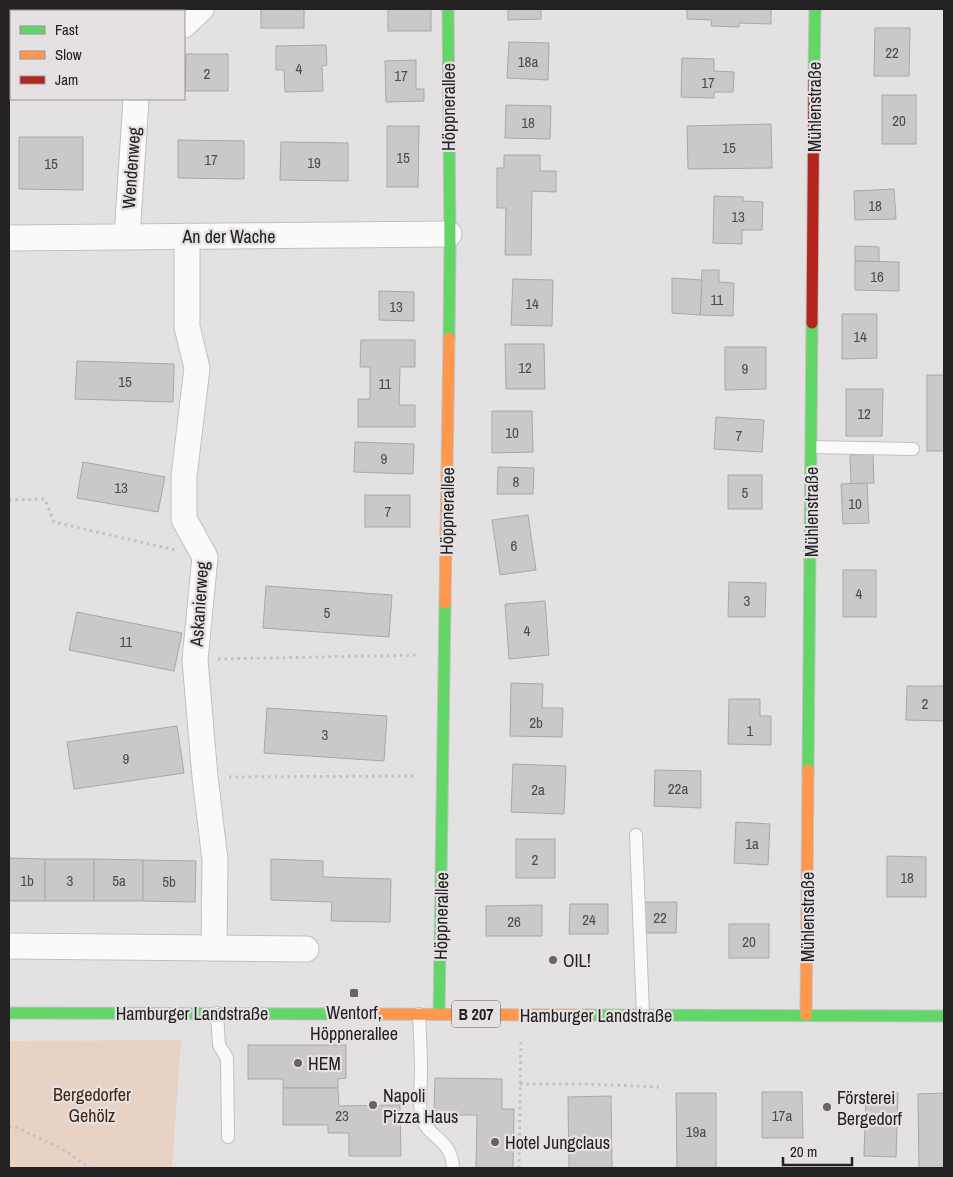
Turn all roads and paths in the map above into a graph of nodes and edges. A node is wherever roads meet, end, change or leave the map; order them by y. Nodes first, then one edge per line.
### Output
1 (200, 9) edge
2 (448, 9) edge
3 (815, 9) edge
4 (185, 24) edge
5 (136, 100) edge
6 (449, 234) junction
7 (187, 236) junction
8 (127, 237) junction
9 (9, 238) edge
10 (811, 447) junction
11 (913, 449) dead end
12 (9, 500) edge
13 (205, 557) junction
14 (445, 654) junction
15 (195, 660) junction
16 (443, 775) junction
17 (205, 777) junction
18 (636, 835) dead end
19 (9, 946) edge
20 (214, 948) junction
21 (306, 949) dead end
22 (9, 1013) edge
23 (218, 1014) junction
24 (419, 1014) junction
25 (439, 1014) junction
26 (521, 1014) junction
27 (643, 1015) junction
28 (806, 1015) junction
29 (944, 1016) edge
30 (520, 1084) junction
31 (659, 1087) dead end
32 (9, 1127) edge
33 (228, 1137) dead end
34 (90, 1168) edge
35 (453, 1168) edge
36 (520, 1168) edge

1 - 4 street
2 - 6 street, Höppnerallee
3 - 10 street, Mühlenstraße
5 - 8 street, Wendenweg
6 - 7 street, An der Wache
6 - 14 street, Höppnerallee
7 - 8 street, An der Wache
7 - 13 street, Askanierweg
8 - 9 street, An der Wache
10 - 11 lane
10 - 28 street, Mühlenstraße
12 - 13 path
13 - 15 street, Askanierweg
14 - 15 path
14 - 16 street, Höppnerallee
15 - 17 street, Askanierweg
16 - 17 path
16 - 25 street, Höppnerallee
17 - 20 street, Askanierweg
18 - 27 lane
19 - 20 street
20 - 21 street
22 - 23 street, Hamburger Landstraße / B 207
23 - 24 street, Hamburger Landstraße / B 207
23 - 33 lane
24 - 25 street, Hamburger Landstraße / B 207
24 - 35 lane
25 - 26 street, Hamburger Landstraße / B 207
26 - 27 street, Hamburger Landstraße / B 207
26 - 30 path
27 - 28 street, Hamburger Landstraße / B 207
28 - 29 street, Hamburger Landstraße / B 207
30 - 31 path
30 - 36 path
32 - 34 path

